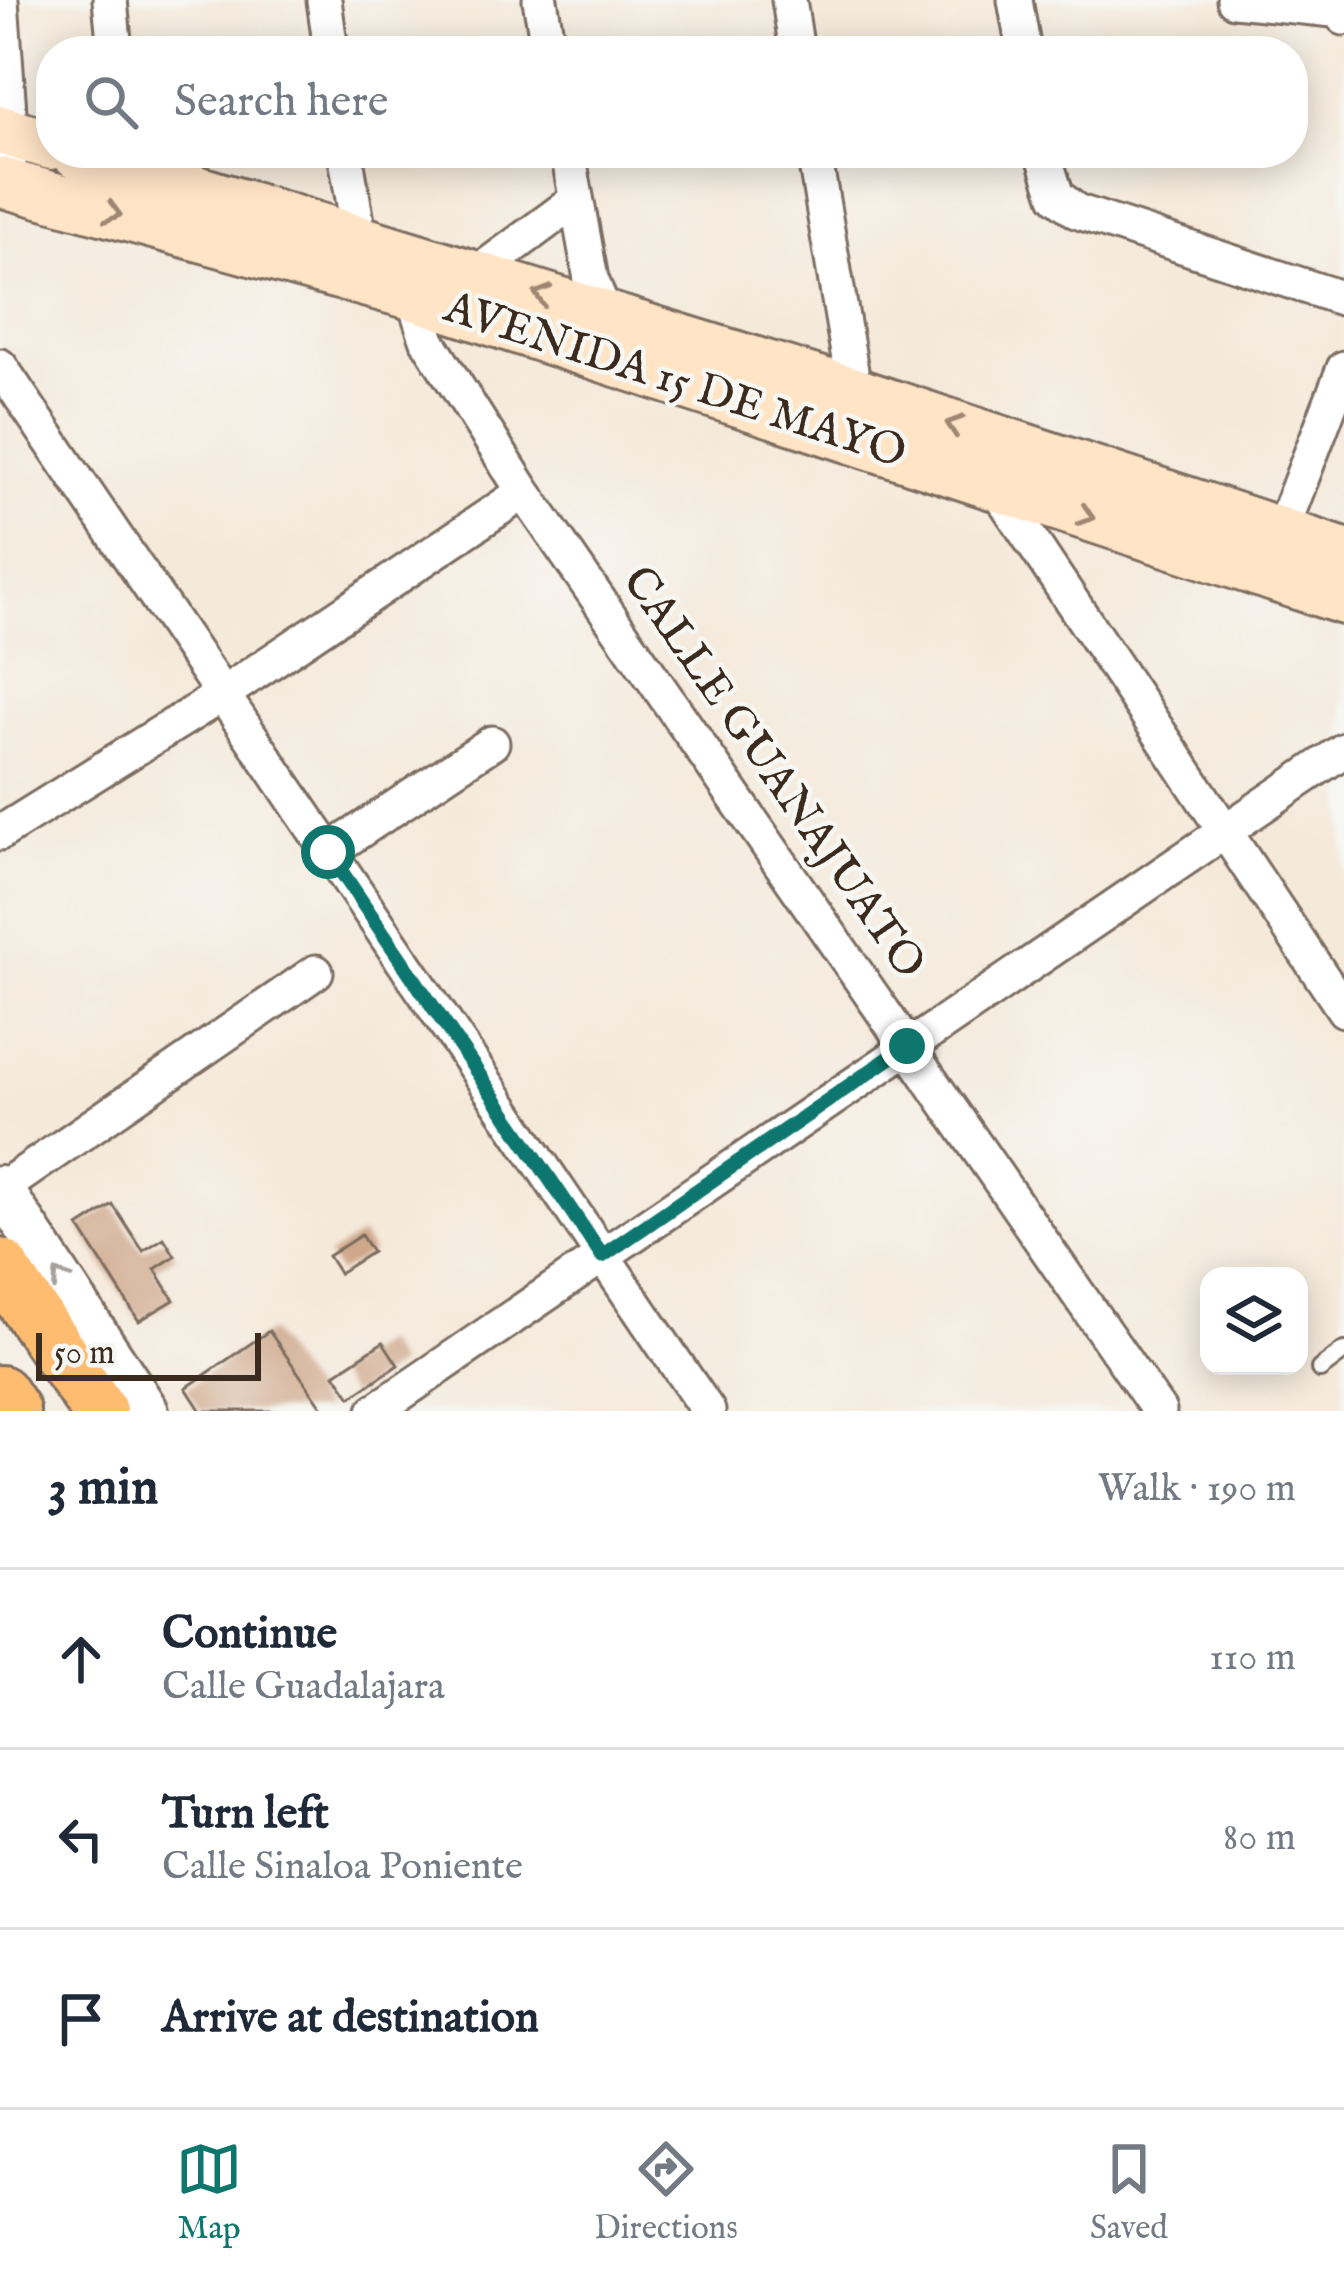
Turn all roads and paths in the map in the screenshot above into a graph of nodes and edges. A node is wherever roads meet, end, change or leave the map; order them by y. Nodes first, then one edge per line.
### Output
1 (1, 0) edge
2 (110, 0) edge
3 (324, 0) edge
4 (540, 0) edge
5 (789, 0) edge
6 (1015, 0) edge
7 (1234, 0) edge
8 (1344, 19) edge
9 (114, 36) edge
10 (329, 36) edge
11 (546, 36) edge
12 (795, 36) edge
13 (1021, 36) edge
14 (21, 136) edge
15 (126, 168) edge
16 (348, 168) edge
17 (571, 168) edge
18 (817, 168) edge
19 (1048, 168) edge
20 (7, 183) edge
21 (576, 200) junction
22 (361, 239) junction
23 (476, 274) junction
24 (412, 295) junction
25 (1344, 298) edge
26 (604, 314) junction
27 (0, 366) edge
28 (1344, 368) edge
29 (854, 392) junction
30 (866, 444) junction
31 (995, 486) junction
32 (524, 492) junction
33 (1273, 553) junction
34 (1344, 554) edge
35 (1344, 600) edge
36 (220, 696) junction
37 (492, 743) dead end
38 (1344, 750) edge
39 (1221, 831) junction
40 (0, 832) edge
41 (328, 852) junction
42 (316, 972) dead end
43 (1344, 1010) edge
44 (907, 1046) junction
45 (1, 1188) edge
46 (602, 1256) junction
47 (0, 1266) edge
48 (1344, 1352) edge
49 (1320, 1369) dead end
50 (0, 1393) edge
51 (12, 1411) edge
52 (99, 1411) edge
53 (147, 1411) edge
54 (375, 1411) edge
55 (708, 1411) edge
56 (1159, 1411) edge

1 - 14 street
2 - 9 street
3 - 10 street
4 - 11 street
5 - 12 street
6 - 13 street
7 - 8 street
14 - 20 street
15 - 22 main road, AVENIDA 15 DE MAYO
16 - 22 street
17 - 21 street
18 - 29 street
19 - 25 street
20 -> 24 main road, AVENIDA 15 DE MAYO
21 - 23 street
21 - 26 street
22 - 23 main road, AVENIDA 15 DE MAYO
26 -> 23 main road, AVENIDA 15 DE MAYO
24 - 30 main road, AVENIDA 15 DE MAYO
24 - 32 street, CALLE GUANAJUATO
26 - 29 main road, AVENIDA 15 DE MAYO
27 - 36 street
28 - 33 street
29 - 30 street
33 -> 29 main road, AVENIDA 15 DE MAYO
30 - 31 main road, AVENIDA 15 DE MAYO
31 -> 33 main road, AVENIDA 15 DE MAYO
31 - 39 street
32 - 36 street
32 - 44 street, CALLE GUANAJUATO
33 - 34 main road, AVENIDA 15 DE MAYO
33 - 35 main road, AVENIDA 15 DE MAYO
36 - 40 street
36 - 41 street
37 - 41 street
38 - 39 street
39 - 43 street
39 - 44 street
41 - 46 street
42 - 45 street
44 - 46 street
44 - 56 street, CALLE GUANAJUATO
53 -> 45 street
46 - 54 street
46 - 55 street
47 - 52 main road
48 - 49 lane
50 - 51 main road

